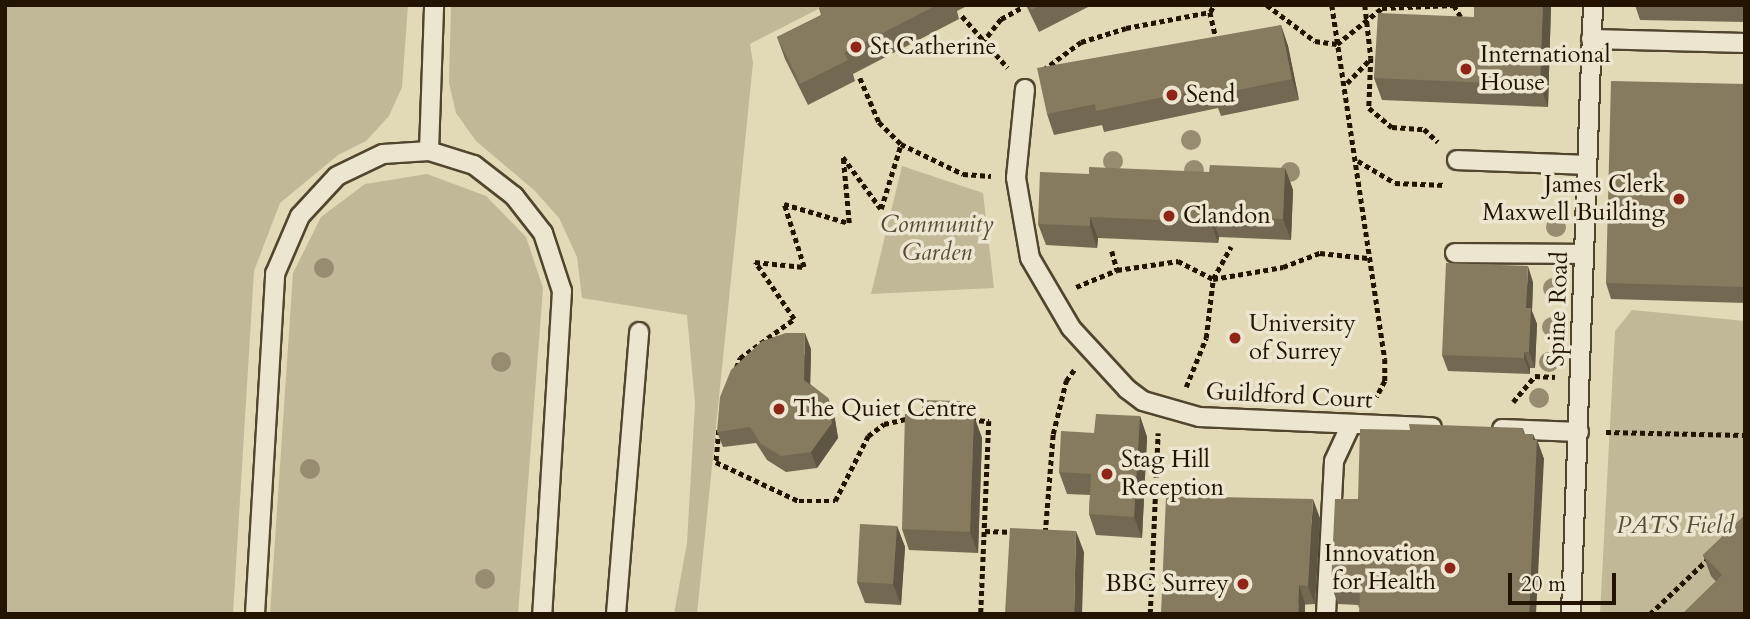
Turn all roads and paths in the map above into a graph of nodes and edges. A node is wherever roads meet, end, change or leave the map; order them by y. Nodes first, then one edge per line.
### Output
1 (434, 5) edge
2 (1214, 5) edge
3 (1267, 5) edge
4 (1332, 5) edge
5 (1365, 5) edge
6 (1454, 5) edge
7 (1593, 5) edge
8 (1021, 8) dead end
9 (1210, 12) junction
10 (962, 16) dead end
11 (1369, 19) junction
12 (1464, 22) edge
13 (1591, 39) junction
14 (982, 43) junction
15 (1745, 43) edge
16 (1337, 44) junction
17 (1221, 55) edge
18 (1371, 58) junction
19 (860, 78) dead end
20 (1346, 84) junction
21 (1025, 89) junction
22 (901, 144) junction
23 (429, 151) junction
24 (1457, 160) joint
25 (1587, 165) junction
26 (1016, 178) junction
27 (1231, 247) edge
28 (1112, 251) dead end
29 (1455, 253) dead end
30 (1584, 254) junction
31 (1368, 258) junction
32 (1117, 270) junction
33 (1213, 279) junction
34 (1052, 298) junction
35 (639, 332) dead end
36 (1089, 352) junction
37 (735, 371) edge
38 (1556, 377) dead end
39 (1510, 406) dead end
40 (1175, 410) junction
41 (915, 419) edge
42 (964, 420) edge
43 (720, 422) edge
44 (1357, 425) junction
45 (1458, 428) edge
46 (1485, 429) edge
47 (1578, 432) junction
48 (1602, 432) dead end
49 (1745, 435) edge
50 (985, 531) junction
51 (1022, 533) edge
52 (1035, 533) edge
53 (1716, 551) edge
54 (255, 614) edge
55 (542, 614) edge
56 (616, 614) edge
57 (981, 614) edge
58 (1150, 614) edge
59 (1326, 614) edge
60 (1571, 614) edge
61 (1650, 614) edge

1 - 23 lane
2 - 9 path
3 - 16 path
4 - 16 path
5 - 11 path
6 - 11 path
6 - 12 path
7 - 13 lane, Spine Road
8 - 14 path
9 - 17 path
9 - 21 path
10 - 14 path
11 - 16 path
11 - 18 path
13 - 15 lane
13 - 25 lane, Spine Road
14 - 21 path
16 - 20 path
18 - 20 path
18 - 24 path
19 - 22 path
20 - 31 path
21 - 26 lane, Guildford Court
22 - 26 path
22 - 37 path
23 - 54 lane
23 - 55 lane
24 - 25 lane
25 - 30 lane, Spine Road
26 - 34 lane, Guildford Court
27 - 33 path
28 - 32 path
29 - 30 lane
30 - 47 lane, Spine Road
31 - 33 path
31 - 44 path
32 - 33 path
32 - 34 path
33 - 40 path
34 - 36 lane, Guildford Court
35 - 56 lane
36 - 40 lane, Guildford Court
36 - 52 path
38 - 39 path
40 - 44 lane, Guildford Court
40 - 58 path
41 - 43 path
42 - 50 path
44 - 45 lane, Guildford Court
44 - 59 lane
46 - 47 lane
47 - 60 lane, Spine Road
48 - 49 path
50 - 51 path
50 - 57 path
53 - 61 path

